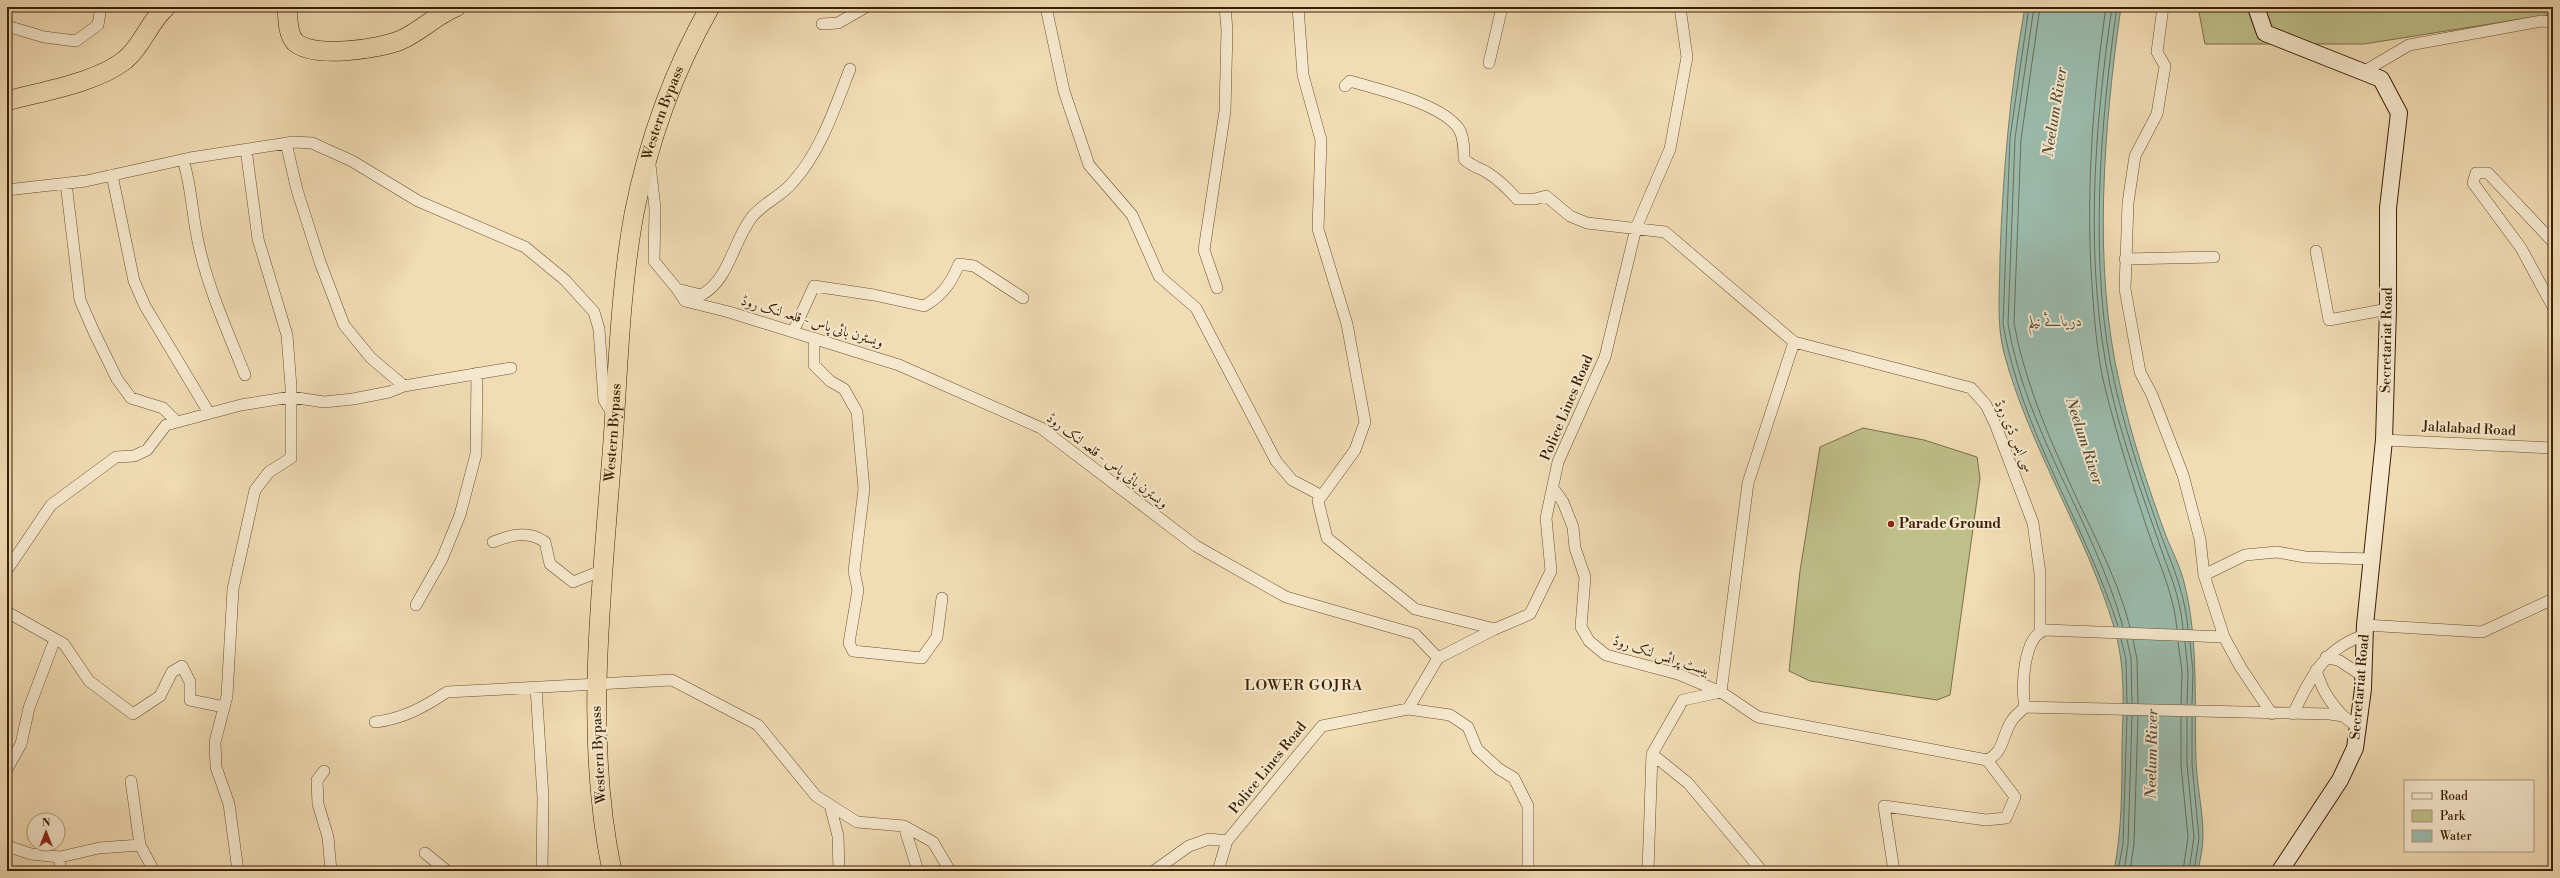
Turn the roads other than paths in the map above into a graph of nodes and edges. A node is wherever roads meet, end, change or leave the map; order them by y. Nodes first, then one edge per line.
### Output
1 (101, 7) edge
2 (166, 7) edge
3 (287, 7) edge
4 (456, 7) edge
5 (710, 7) edge
6 (866, 7) edge
7 (1046, 7) edge
8 (1224, 7) edge
9 (1298, 7) edge
10 (1502, 7) edge
11 (1680, 7) edge
12 (2163, 7) edge
13 (2256, 7) edge
14 (2553, 22) edge
15 (822, 24) dead end
16 (7, 26) edge
17 (1489, 63) dead end
18 (850, 69) dead end
19 (2362, 72) junction
20 (1344, 86) dead end
21 (7, 101) edge
22 (286, 143) junction
23 (246, 149) junction
24 (649, 156) junction
25 (183, 160) junction
26 (112, 175) junction
27 (66, 183) junction
28 (7, 190) edge
29 (1636, 228) junction
30 (2553, 242) edge
31 (2316, 251) dead end
32 (2214, 257) dead end
33 (2125, 259) junction
34 (1217, 288) dead end
35 (677, 289) junction
36 (1023, 298) dead end
37 (2553, 307) edge
38 (2388, 309) junction
39 (793, 332) junction
40 (814, 338) junction
41 (1794, 342) junction
42 (511, 368) dead end
43 (477, 373) junction
44 (245, 375) dead end
45 (404, 386) junction
46 (291, 396) junction
47 (209, 413) junction
48 (615, 419) junction
49 (177, 422) junction
50 (2384, 440) junction
51 (2553, 448) edge
52 (1552, 488) junction
53 (1322, 496) junction
54 (492, 542) dead end
55 (2372, 559) junction
56 (7, 570) edge
57 (603, 570) junction
58 (2204, 574) junction
59 (942, 598) dead end
60 (2553, 599) edge
61 (416, 606) dead end
62 (7, 612) edge
63 (1495, 629) junction
64 (2366, 630) junction
65 (2040, 631) junction
66 (2221, 636) junction
67 (55, 638) junction
68 (2326, 657) junction
69 (1438, 658) junction
70 (2316, 670) junction
71 (2364, 677) junction
72 (597, 683) junction
73 (536, 687) junction
74 (1721, 692) junction
75 (224, 707) junction
76 (2025, 707) junction
77 (1408, 709) junction
78 (2272, 714) junction
79 (2293, 714) junction
80 (2342, 716) junction
81 (375, 722) dead end
82 (2359, 728) junction
83 (1652, 754) junction
84 (1987, 760) junction
85 (7, 769) edge
86 (324, 771) dead end
87 (131, 781) dead end
88 (830, 805) junction
89 (904, 826) junction
90 (1228, 841) junction
91 (140, 845) junction
92 (7, 846) edge
93 (425, 853) dead end
94 (60, 857) junction
95 (60, 871) edge
96 (154, 871) edge
97 (238, 871) edge
98 (331, 871) edge
99 (447, 871) edge
100 (542, 871) edge
101 (612, 871) edge
102 (839, 871) edge
103 (918, 871) edge
104 (950, 871) edge
105 (1154, 871) edge
106 (1218, 871) edge
107 (1528, 871) edge
108 (1648, 871) edge
109 (1762, 871) edge
110 (1894, 871) edge
111 (2280, 871) edge

1 - 16 street
2 - 21 highway
3 - 4 highway
5 - 24 highway, Western Bypass
6 - 15 street
7 - 53 street
8 - 34 street
9 - 53 street
10 - 17 street
11 - 29 street, Police Lines Road
12 - 33 street
13 - 19 main road, Secretariat Road
14 - 19 street
18 - 35 street
19 - 38 main road, Secretariat Road
20 - 29 street
22 - 23 street
22 - 45 street
22 - 48 street
23 - 25 street
23 - 46 street
24 - 35 street, ویسٹرن بائی پاس - قلعہ لنک روڈ
24 - 48 highway, Western Bypass
25 - 26 street
25 - 44 street
26 - 27 street
26 - 47 street
27 - 28 street
27 - 49 street
29 - 41 street
29 - 52 street, Police Lines Road
30 - 37 street
31 - 38 street
32 - 33 street
33 - 58 street
35 - 39 street, ویسٹرن بائی پاس - قلعہ لنک روڈ
36 - 39 street
38 - 50 main road, Secretariat Road
39 - 40 street, ویسٹرن بائی پاس - قلعہ لنک روڈ
40 - 59 street
40 - 69 street, ویسٹرن بائی پاس - قلعہ لنک روڈ
41 - 65 street, سی ایس ڈی روڈ
41 - 74 street
42 - 43 street
43 - 45 street
43 - 61 street
45 - 46 street
46 - 47 street
46 - 75 street
47 - 49 street
48 - 57 highway, Western Bypass
49 - 56 street
50 - 51 street, Jalalabad Road
50 - 55 main road, Secretariat Road
52 - 63 street, Police Lines Road
52 - 74 street, بیسٹ پرائس لنک روڈ
53 - 63 street
54 - 57 street
55 - 58 street
55 - 64 main road, Secretariat Road
57 - 72 highway, Western Bypass
58 - 66 street
60 - 64 street, Secretariat Road
62 - 67 street
63 - 69 street, Police Lines Road
64 - 68 street
64 - 71 main road, Secretariat Road
65 - 66 street
65 - 76 street
66 - 78 street
67 - 75 street
67 - 85 street
68 - 70 street
68 - 71 street
69 - 77 street
70 - 79 street
70 - 80 street
71 - 82 main road, Secretariat Road
72 - 73 street
72 - 88 street
72 - 101 highway, Western Bypass
73 - 81 street
73 - 100 street
74 - 83 street
74 - 84 street, بیسٹ پرائس لنک روڈ
75 - 97 street
76 - 78 street
76 - 84 street
77 - 90 street, Police Lines Road
77 - 107 street, Police Lines Road
78 - 79 street
79 - 80 street
80 - 82 street
82 - 111 main road, Secretariat Road
83 - 108 street
83 - 109 street
84 - 110 street
86 - 98 street
87 - 91 street
88 - 89 street
88 - 102 street
89 - 103 street
89 - 104 street
90 - 105 street
90 - 106 street, Police Lines Road
91 - 94 street
91 - 96 street
92 - 94 street
93 - 99 street
94 - 95 street

